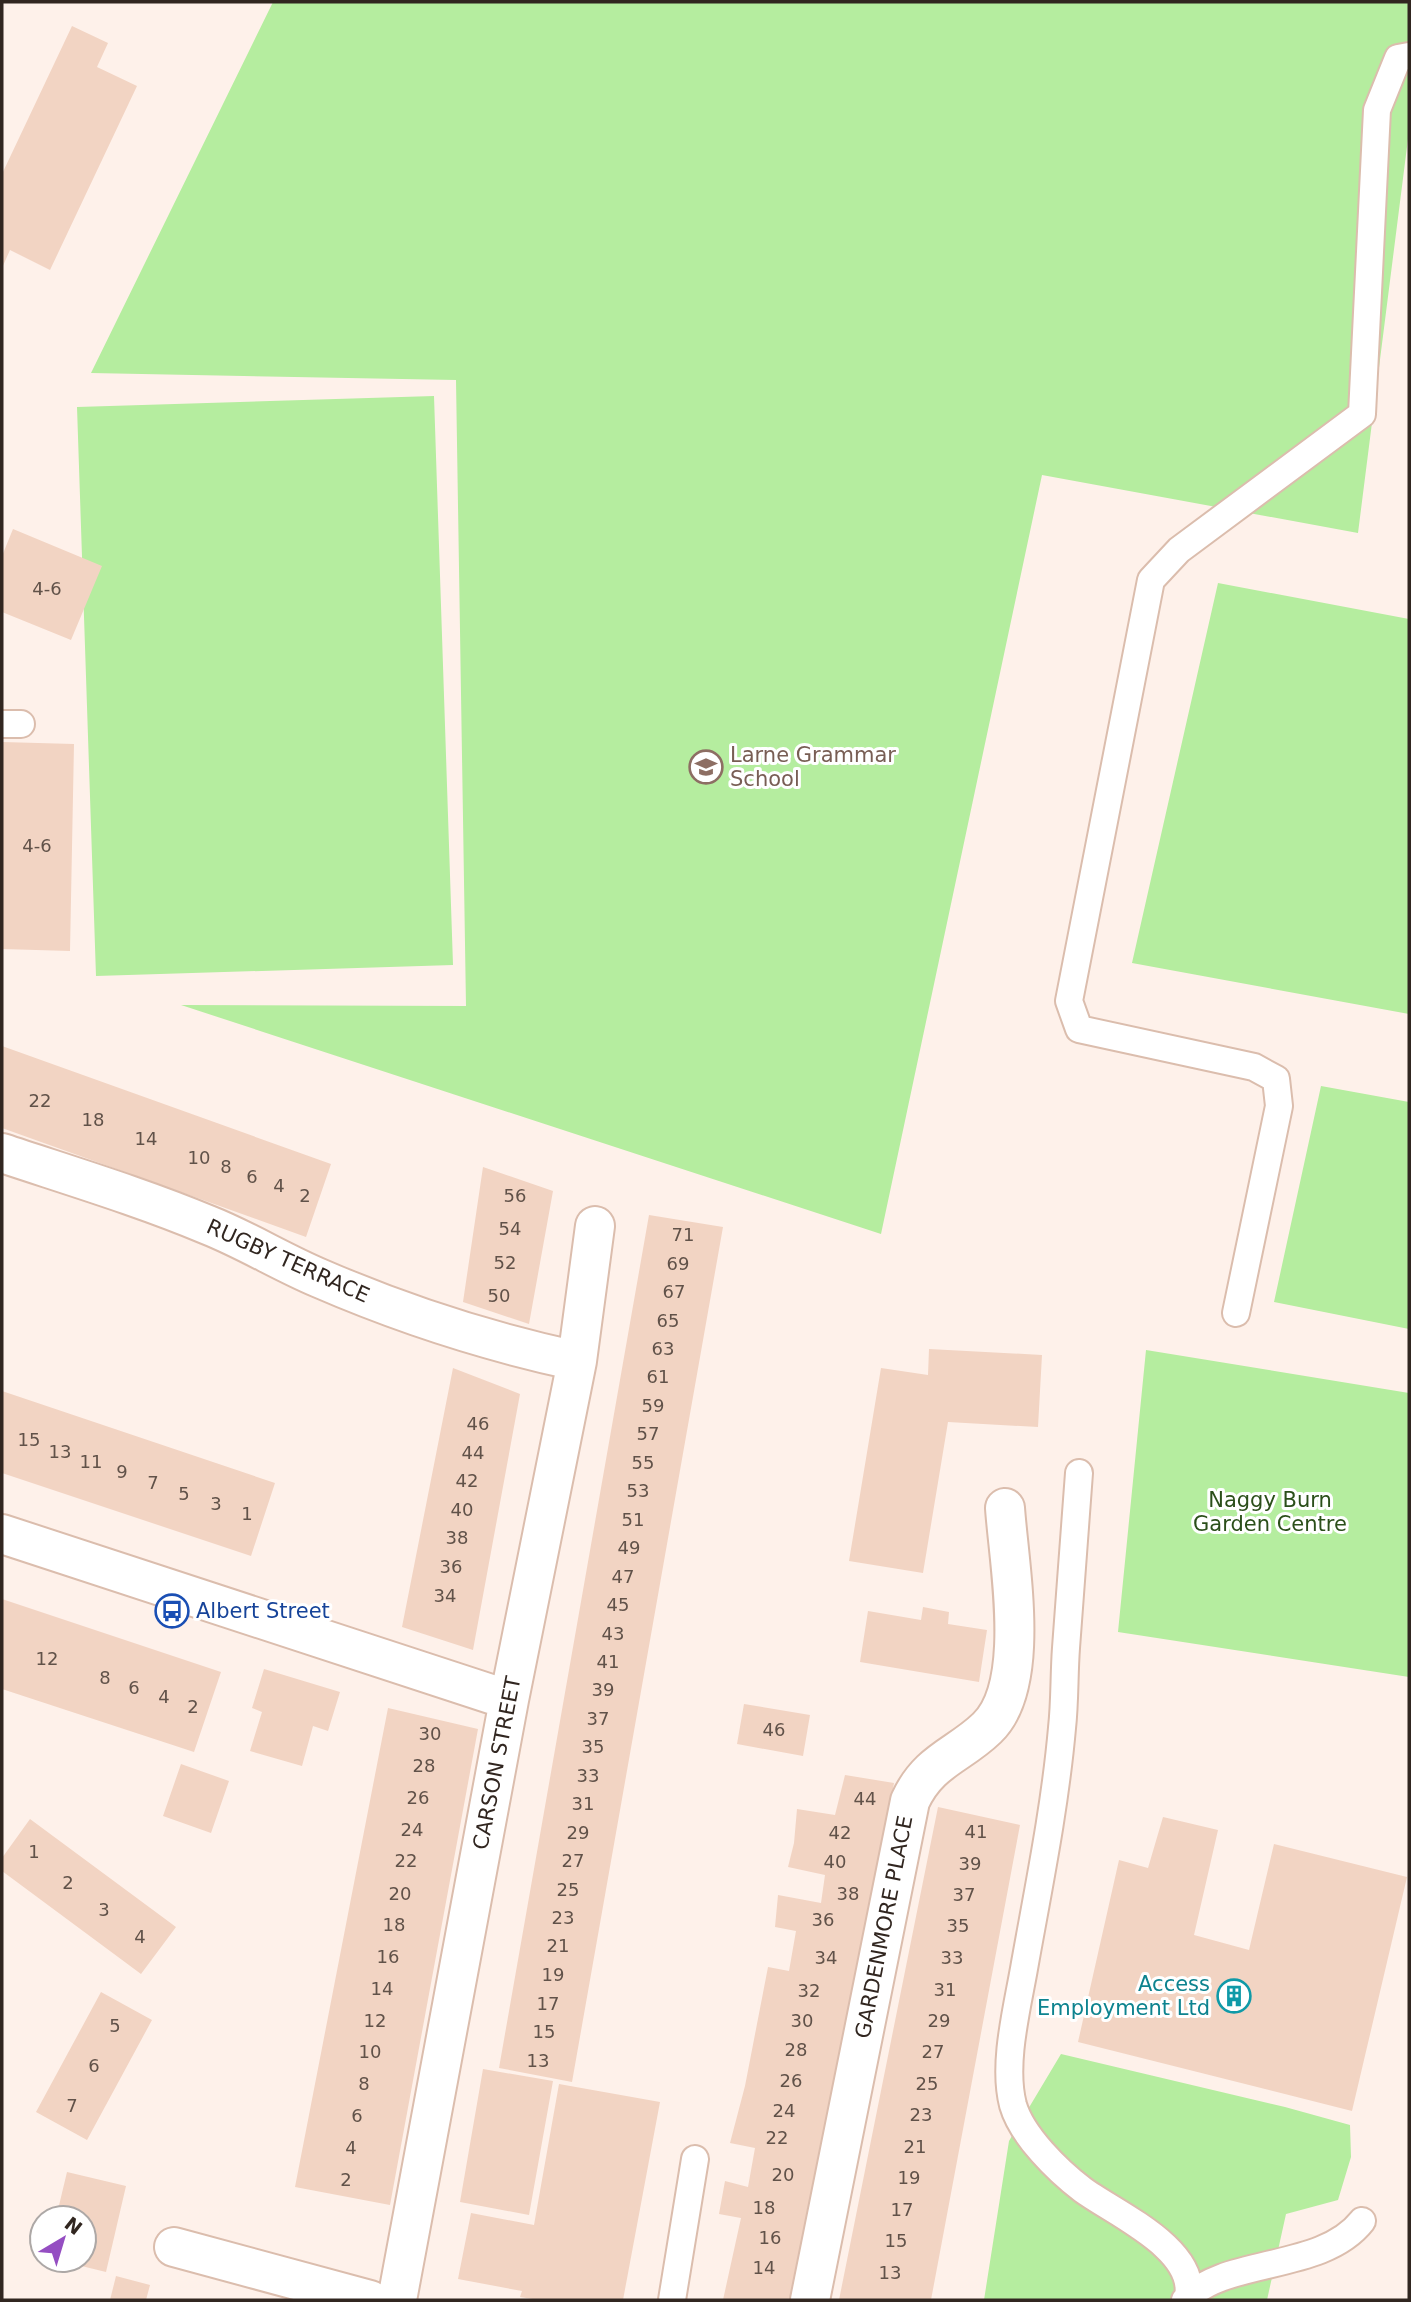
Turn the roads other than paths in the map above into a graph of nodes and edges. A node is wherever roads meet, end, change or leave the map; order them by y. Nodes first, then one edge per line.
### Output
1 (1409, 56) edge
2 (2, 1153) edge
3 (595, 1226) dead end
4 (1236, 1313) dead end
5 (577, 1361) junction
6 (1079, 1474) dead end
7 (1005, 1508) dead end
8 (2, 1534) edge
9 (509, 1700) junction
10 (695, 2159) dead end
11 (1362, 2221) dead end
12 (174, 2246) dead end
13 (1186, 2299) edge
14 (370, 2300) edge
15 (397, 2300) edge
16 (672, 2300) edge
17 (810, 2300) edge

1 - 4 lane
2 - 5 street, RUGBY TERRACE
3 - 5 street, CARSON STREET
5 - 9 street, CARSON STREET
6 - 13 lane
7 - 17 street, GARDENMORE PLACE
8 - 9 street
9 - 15 street, CARSON STREET
10 - 16 lane
11 - 13 lane
12 - 14 street

